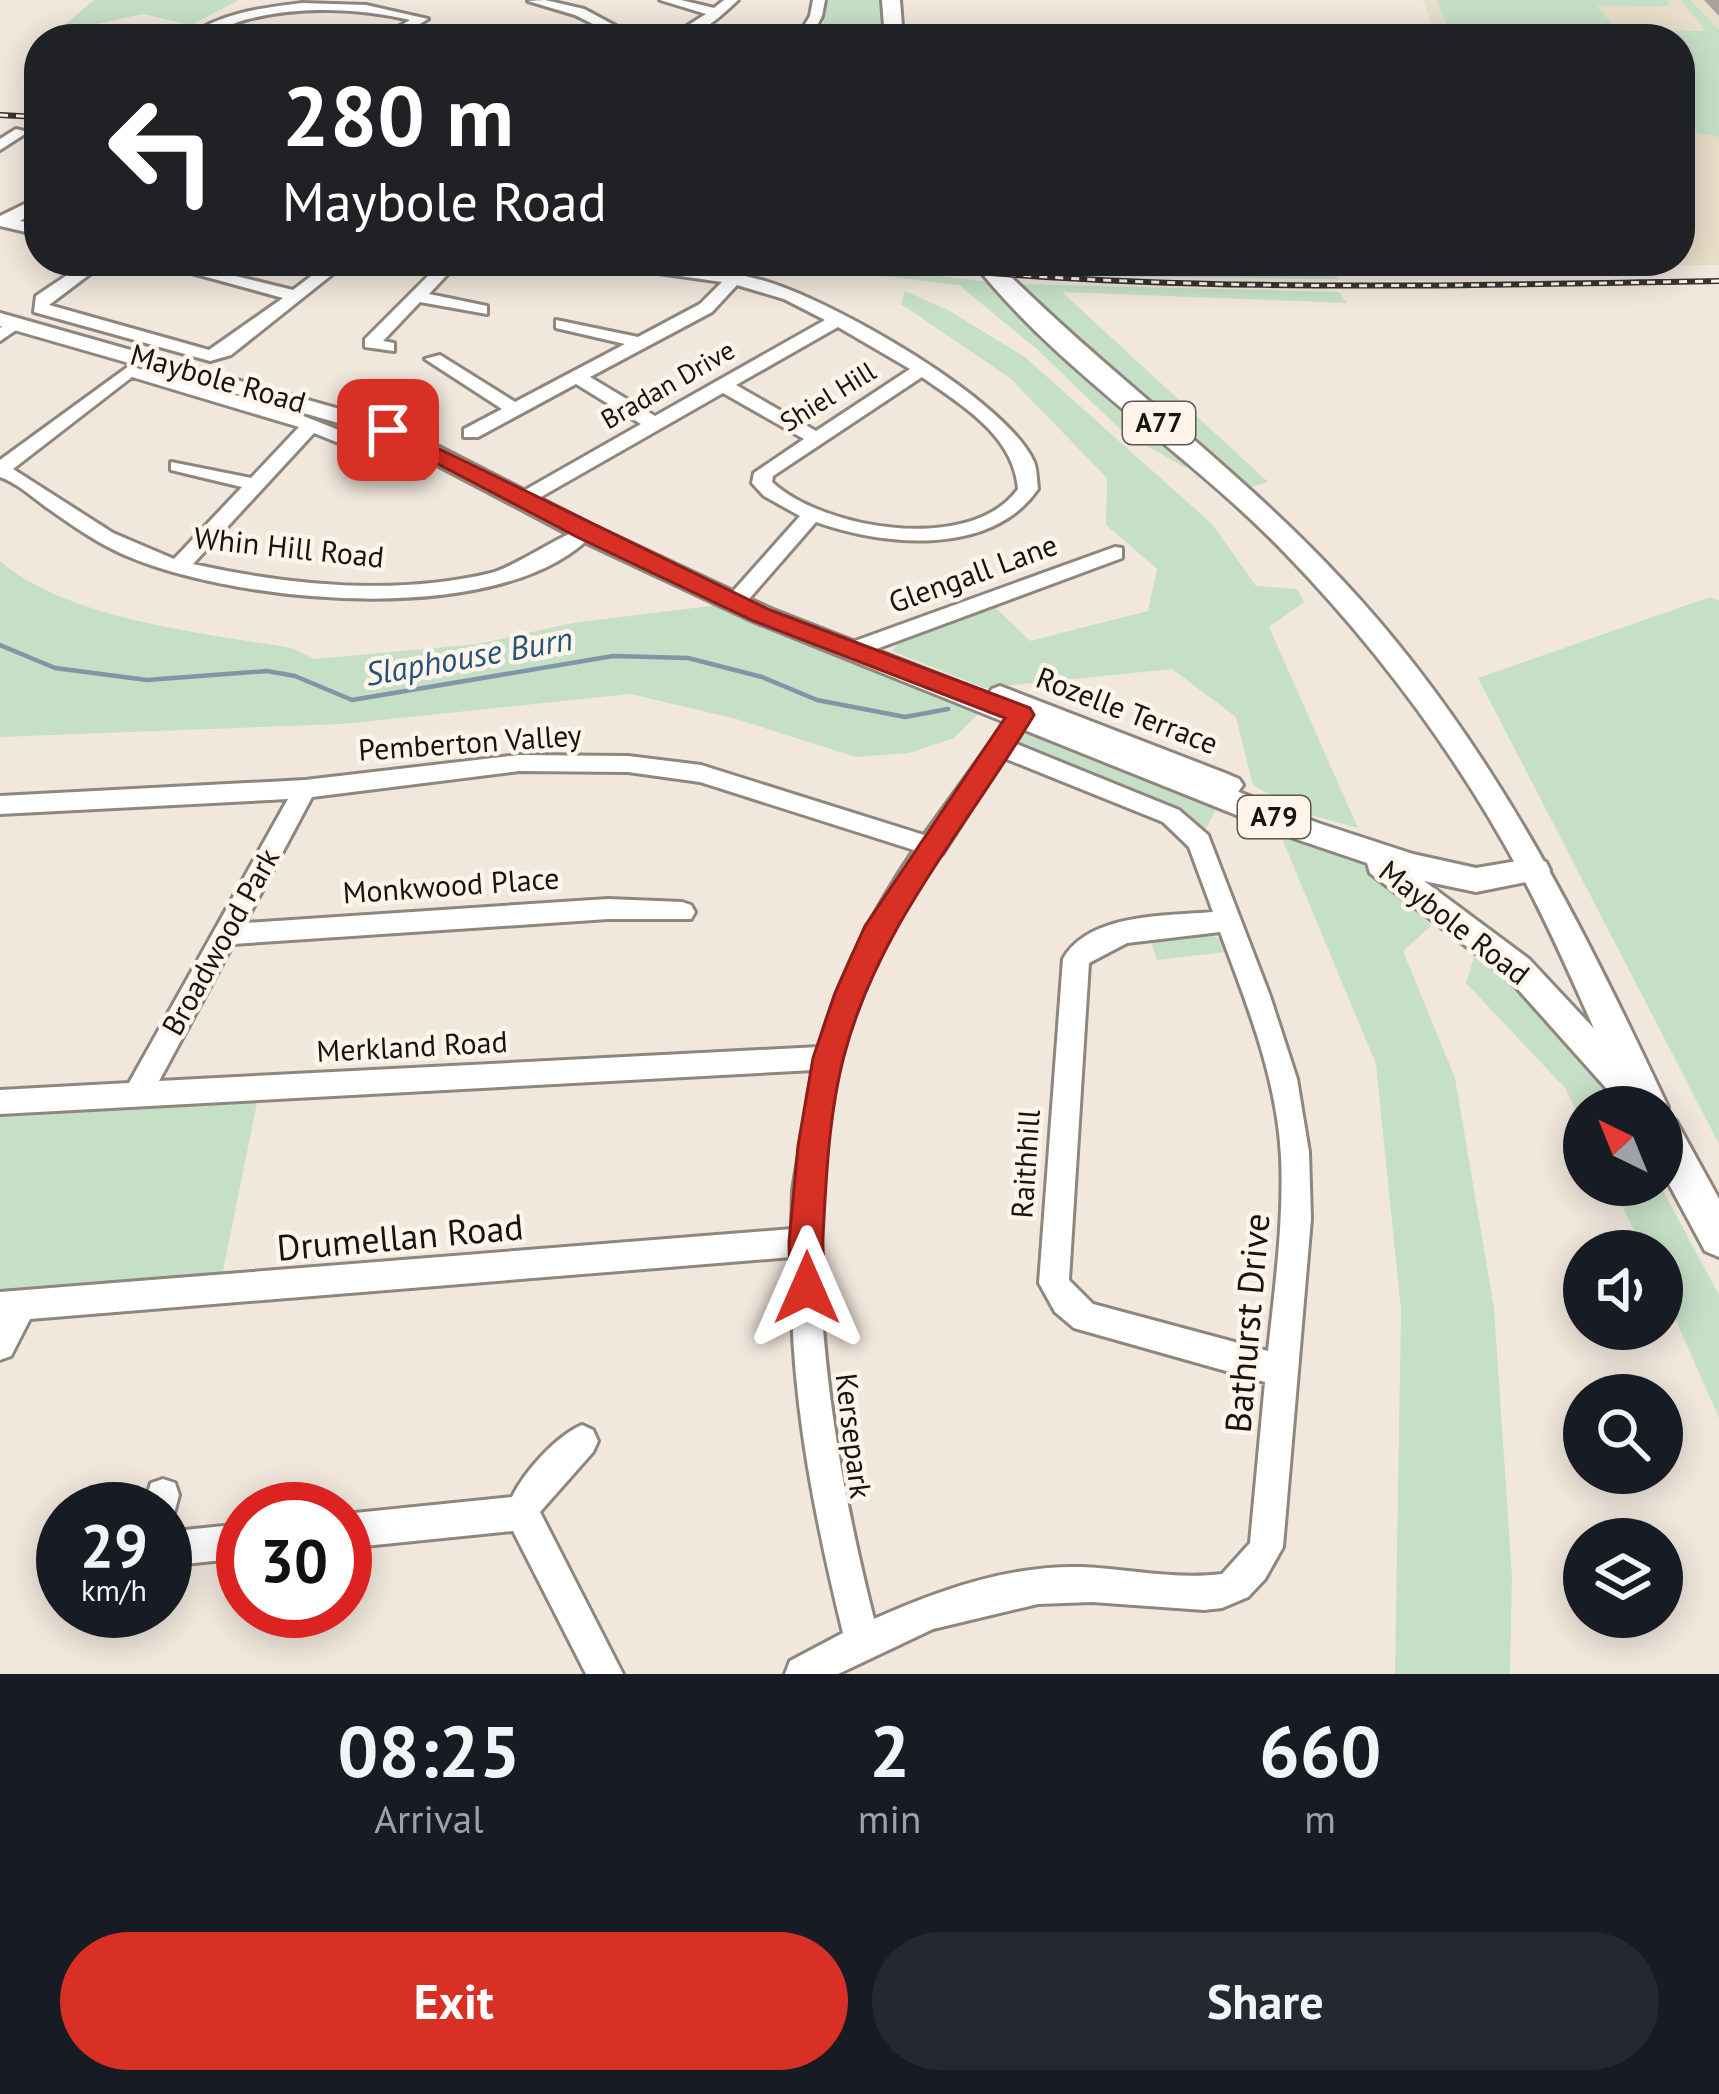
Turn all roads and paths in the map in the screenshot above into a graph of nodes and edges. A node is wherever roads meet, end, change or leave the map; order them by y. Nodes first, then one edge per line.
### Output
1 (599, 0) edge
2 (666, 0) edge
3 (732, 0) edge
4 (534, 1) edge
5 (578, 12) junction
6 (717, 13) junction
7 (215, 24) edge
8 (413, 24) edge
9 (602, 24) edge
10 (698, 24) edge
11 (21, 132) dead end
12 (0, 146) edge
13 (77, 276) edge
14 (211, 276) edge
15 (322, 276) edge
16 (438, 276) edge
17 (707, 276) edge
18 (998, 276) edge
19 (733, 280) junction
20 (296, 296) junction
21 (418, 297) junction
22 (481, 310) dead end
23 (837, 320) junction
24 (562, 324) dead end
25 (6, 326) edge
26 (641, 343) junction
27 (388, 347) dead end
28 (434, 359) dead end
29 (922, 369) junction
30 (577, 377) junction
31 (722, 385) junction
32 (515, 410) junction
33 (312, 424) junction
34 (654, 424) junction
35 (471, 434) dead end
36 (814, 437) junction
37 (178, 466) dead end
38 (0, 470) edge
39 (417, 473) dead end
40 (252, 484) junction
41 (525, 498) junction
42 (814, 512) junction
43 (585, 532) junction
44 (1115, 553) dead end
45 (177, 568) junction
46 (734, 603) junction
47 (852, 650) junction
48 (1007, 709) junction
49 (1000, 747) junction
50 (305, 788) junction
51 (0, 805) edge
52 (933, 847) junction
53 (1357, 848) junction
54 (1535, 870) junction
55 (682, 912) dead end
56 (1229, 921) junction
57 (225, 934) junction
58 (828, 1058) junction
59 (1628, 1086) edge
60 (1637, 1086) edge
61 (137, 1095) junction
62 (0, 1102) edge
63 (1683, 1171) edge
64 (1719, 1238) edge
65 (806, 1242) junction
66 (11, 1306) edge
67 (0, 1345) edge
68 (1283, 1371) junction
69 (582, 1442) dead end
70 (522, 1513) junction
71 (372, 1528) edge
72 (862, 1640) junction
73 (605, 1674) edge
74 (803, 1674) edge

1 - 5 street
2 - 6 street
3 - 6 street
4 - 5 street
5 - 9 street
6 - 10 street
7 - 8 street
11 - 12 street
13 - 20 street
14 - 20 street
15 - 20 street
16 - 21 street
17 - 19 street
18 - 54 highway, A77
19 - 23 street
19 - 26 street
21 - 22 street
21 - 27 street
23 - 29 street
23 - 31 street, Bradan Drive
24 - 26 street
25 - 41 main road, Maybole Road / A79
26 - 30 street
28 - 32 street
29 - 36 street, Shiel Hill
29 - 42 street
30 - 32 street
30 - 34 street
31 - 34 street, Bradan Drive
31 - 36 street
32 - 35 street
33 - 38 street
33 - 39 street
33 - 40 street
34 - 41 street, Bradan Drive
36 - 42 street, Shiel Hill
37 - 40 street
38 - 45 street, Whin Hill Road
40 - 45 street
41 - 43 main road, Maybole Road / A79
42 - 46 street
43 - 45 street, Whin Hill Road
43 - 46 main road, Maybole Road / A79
44 - 47 street, Glengall Lane
46 - 47 main road, Maybole Road / A79
47 - 48 main road, Maybole Road / A79
48 - 49 street, Kersepark
48 - 53 main road, Maybole Road / A79
49 - 52 street, Kersepark
49 - 56 street, Bathurst Drive
50 - 51 street, Pemberton Valley
50 - 52 street, Pemberton Valley
50 - 57 street, Broadwood Park
52 - 58 street, Kersepark
53 - 54 main road, Maybole Road / A79
53 - 59 main road, Maybole Road / A79
54 - 60 highway, A77
55 - 57 street, Monkwood Place
56 - 68 street, Bathurst Drive
56 - 68 street, Raithhill
57 - 61 street, Broadwood Park
58 - 61 street, Merkland Road
58 - 65 street, Kersepark
61 - 62 street, Merkland Road
63 - 64 highway
65 - 66 street, Drumellan Road
65 - 72 street, Kersepark
66 - 67 street
68 - 72 street, Bathurst Drive
69 - 70 street
70 - 71 street
70 - 73 street
72 - 74 street, Bathurst Drive

